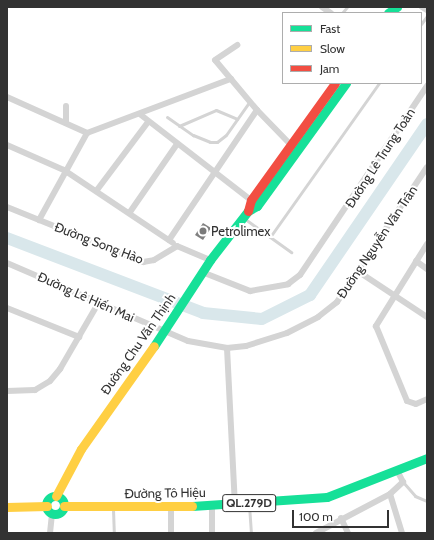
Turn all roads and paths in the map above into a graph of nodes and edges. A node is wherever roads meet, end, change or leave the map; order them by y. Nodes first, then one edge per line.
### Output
1 (422, 7) edge
2 (427, 10) edge
3 (237, 45) dead end
4 (231, 79) junction
5 (334, 84) edge
6 (345, 84) edge
7 (378, 84) edge
8 (427, 86) edge
9 (7, 97) edge
10 (250, 101) junction
11 (66, 106) dead end
12 (257, 110) junction
13 (141, 115) junction
14 (168, 117) dead end
15 (237, 119) junction
16 (66, 122) junction
17 (148, 122) junction
18 (179, 126) junction
19 (87, 133) junction
20 (177, 144) junction
21 (290, 144) junction
22 (7, 145) edge
23 (427, 167) edge
24 (64, 170) junction
25 (216, 173) junction
26 (97, 190) junction
27 (251, 200) junction
28 (7, 207) edge
29 (130, 212) junction
30 (246, 214) junction
31 (39, 220) junction
32 (270, 237) junction
33 (169, 240) junction
34 (427, 244) edge
35 (177, 246) junction
36 (291, 252) dead end
37 (210, 260) junction
38 (416, 261) junction
39 (7, 263) edge
40 (427, 269) edge
41 (202, 272) junction
42 (359, 272) junction
43 (394, 295) junction
44 (99, 302) junction
45 (7, 308) edge
46 (427, 317) edge
47 (166, 329) junction
48 (79, 337) junction
49 (228, 348) junction
50 (7, 391) edge
51 (427, 399) edge
52 (427, 458) edge
53 (397, 470) junction
54 (403, 482) junction
55 (390, 494) junction
56 (56, 496) junction
57 (427, 501) edge
58 (249, 503) junction
59 (235, 504) junction
60 (212, 505) junction
61 (64, 506) junction
62 (113, 506) junction
63 (7, 507) edge
64 (171, 507) junction
65 (49, 509) junction
66 (341, 518) junction
67 (50, 533) edge
68 (114, 533) edge
69 (171, 533) edge
70 (212, 533) edge
71 (251, 533) edge
72 (316, 533) edge
73 (348, 533) edge
74 (402, 533) edge

1 - 2 street
3 - 4 street
4 - 10 street
4 - 13 street
5 - 21 main road, Đường Chu Văn Thịnh
6 - 30 main road, Đường Chu Văn Thịnh
7 - 32 lane
8 - 41 street, Đường Lê Trung Toản
9 - 16 street
10 - 12 street
10 - 15 lane
11 - 16 street
12 - 21 street
12 - 25 street
13 - 17 street
13 - 19 street
14 - 18 lane
15 - 18 lane
15 - 18 lane
16 - 19 street
17 - 20 street
17 - 26 street
19 - 24 street
20 - 25 street
20 - 29 street
21 - 27 main road, Đường Chu Văn Thịnh
22 - 24 street
23 - 42 street, Đường Nguyễn Văn Trân
24 - 26 street
24 - 31 street
25 - 27 street
25 - 33 street
26 - 29 street
27 - 30 main road, Đường Chu Văn Thịnh
28 - 31 street, Đường Song Hào
29 - 33 street
30 - 32 lane
30 - 37 main road, Đường Chu Văn Thịnh
31 - 35 street, Đường Song Hào
32 - 36 lane
33 - 35 street
34 - 38 street
35 - 37 street
37 - 41 main road, Đường Chu Văn Thịnh
38 - 40 street
38 - 43 street
39 - 44 street, Đường Lê Hiến Mai
41 - 47 main road, Đường Chu Văn Thịnh
42 - 43 street
42 - 49 street, Đường Nguyễn Văn Trân
43 - 46 street
43 - 51 street
44 - 47 street, Đường Lê Hiến Mai
44 - 48 street
45 - 48 street
47 - 49 street, Đường Nguyễn Văn Trân
47 - 56 main road, Đường Chu Văn Thịnh
48 - 50 street
49 - 59 street
52 - 53 main road, Đường Tô Hiệu / QL.279D
53 - 54 street
53 - 58 main road, Đường Tô Hiệu / QL.279D
54 - 55 street
54 - 57 lane
55 - 66 street
55 - 74 street
56 - 61 main road
56 - 65 main road
58 - 59 main road, Đường Tô Hiệu / QL.279D
58 - 71 lane
59 - 60 main road, Đường Tô Hiệu / QL.279D
60 - 64 main road, Đường Tô Hiệu / QL.279D
60 - 70 street
61 - 62 main road, Đường Tô Hiệu / QL.279D
61 - 65 main road
62 - 64 main road, Đường Tô Hiệu / QL.279D
62 - 68 lane
63 - 65 main road
64 - 69 street
65 - 67 street
66 - 72 street
66 - 73 street

